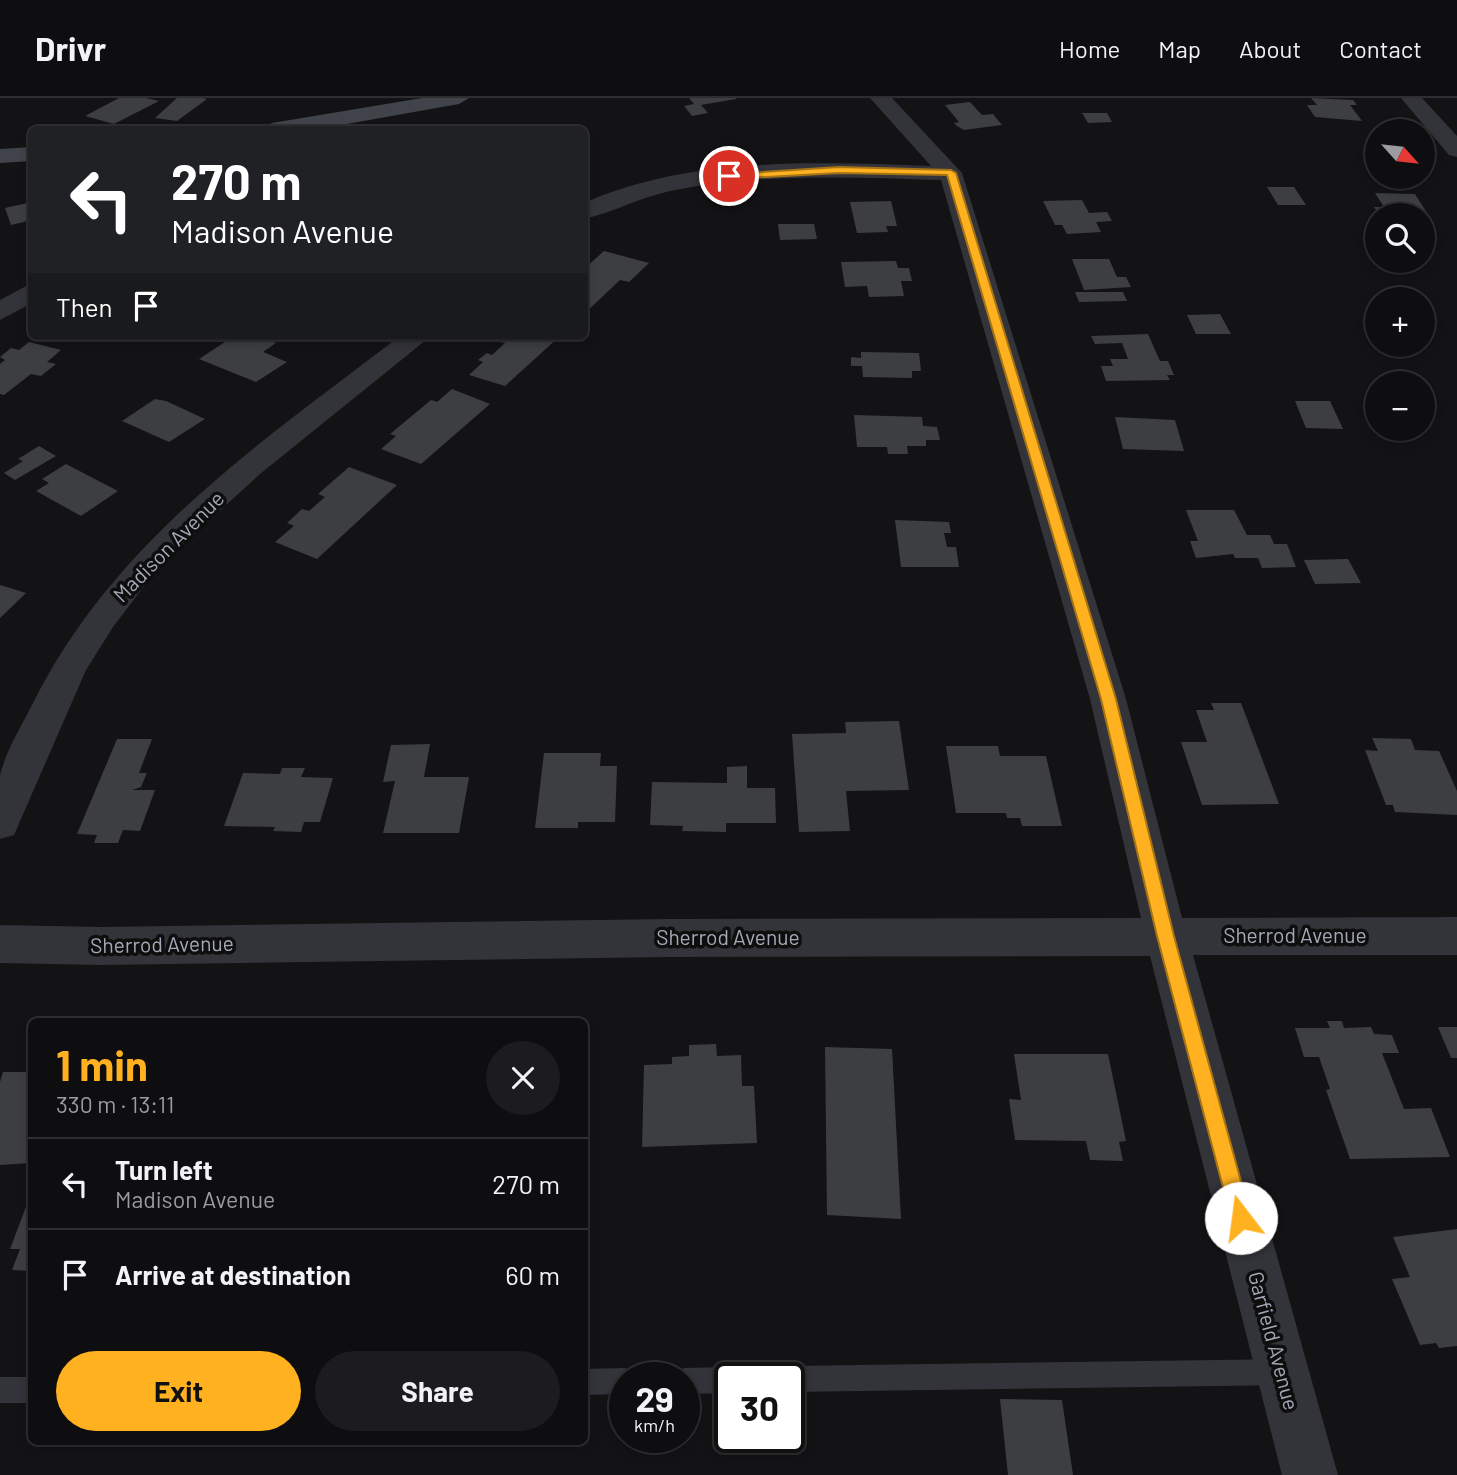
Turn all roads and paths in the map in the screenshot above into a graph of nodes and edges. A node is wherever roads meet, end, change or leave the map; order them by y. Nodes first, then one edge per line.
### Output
1 (459, 98) edge
2 (880, 98) edge
3 (1411, 98) edge
4 (295, 126) edge
5 (1457, 150) edge
6 (28, 154) edge
7 (0, 156) edge
8 (951, 173) junction
9 (588, 210) edge
10 (18, 297) edge
11 (0, 312) edge
12 (413, 340) edge
13 (0, 822) edge
14 (1166, 936) junction
15 (1457, 936) edge
16 (0, 944) edge
17 (1282, 1372) junction
18 (805, 1379) edge
19 (609, 1381) edge
20 (588, 1382) edge
21 (0, 1390) edge
22 (28, 1390) edge
23 (1310, 1475) edge

1 - 4 main road
2 - 8 street, Garfield Avenue
3 - 5 street
6 - 7 main road
8 - 9 street
8 - 14 street, Garfield Avenue
10 - 11 street
12 - 13 street, Madison Avenue
14 - 15 street, Sherrod Avenue
14 - 16 street, Sherrod Avenue
14 - 17 street, Garfield Avenue
17 - 18 lane
17 - 23 street, Garfield Avenue
19 - 20 lane
21 - 22 lane

